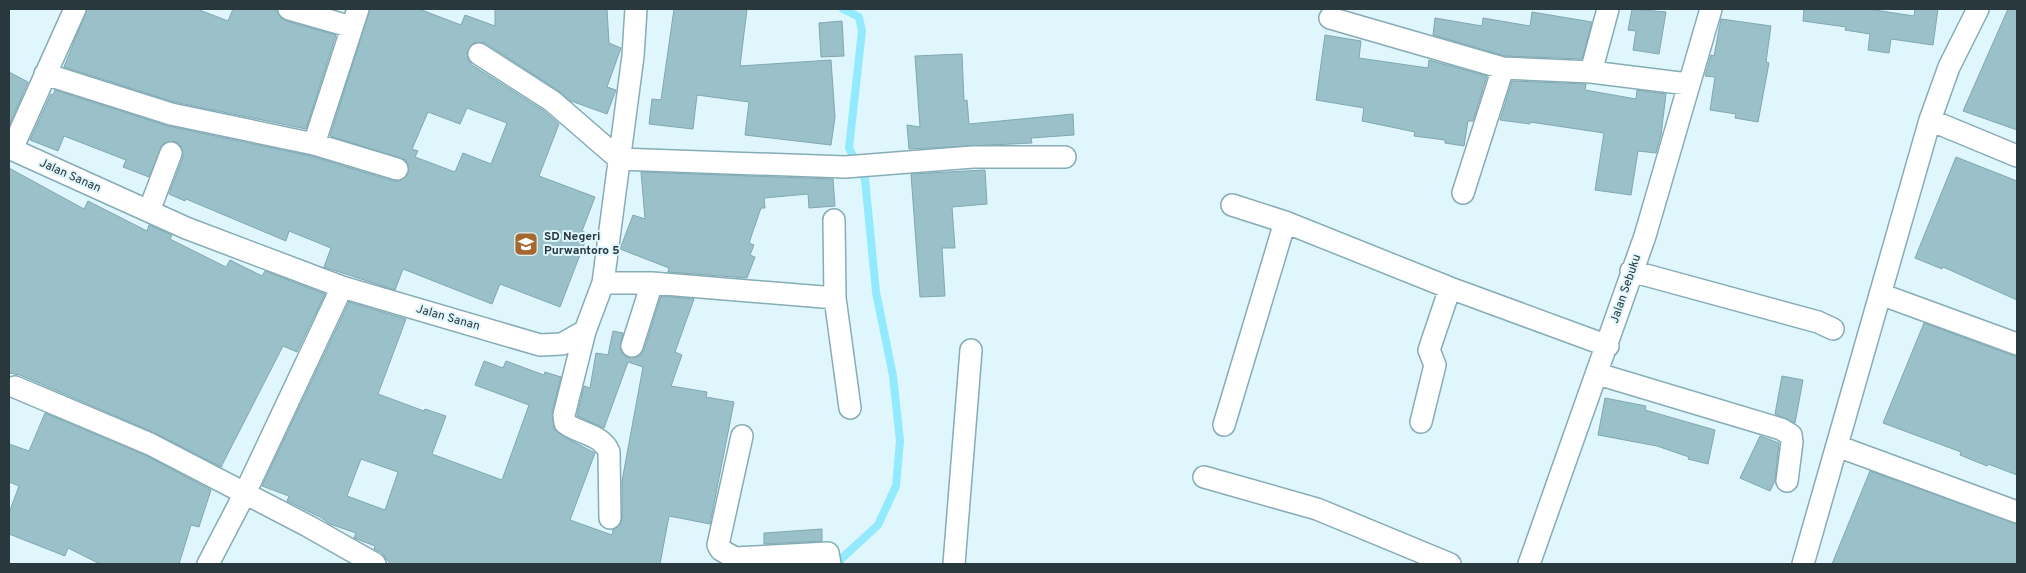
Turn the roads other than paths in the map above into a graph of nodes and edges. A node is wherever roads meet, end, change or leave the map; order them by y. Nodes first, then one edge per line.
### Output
1 (75, 9) edge
2 (289, 9) edge
3 (636, 9) edge
4 (1608, 9) edge
5 (1711, 9) edge
6 (1978, 9) edge
7 (355, 18) edge
8 (1330, 18) dead end
9 (479, 54) dead end
10 (1503, 68) junction
11 (1591, 72) junction
12 (45, 74) junction
13 (1688, 84) junction
14 (1930, 120) junction
15 (314, 144) junction
16 (10, 148) edge
17 (172, 153) dead end
18 (2017, 156) edge
19 (1065, 157) dead end
20 (619, 159) junction
21 (397, 169) dead end
22 (1462, 193) dead end
23 (1232, 205) dead end
24 (149, 212) junction
25 (834, 220) dead end
26 (1285, 222) junction
27 (1632, 270) junction
28 (603, 283) junction
29 (652, 283) junction
30 (342, 287) junction
31 (1450, 288) junction
32 (1880, 294) junction
33 (835, 298) junction
34 (1833, 329) dead end
35 (585, 331) junction
36 (2017, 344) edge
37 (632, 346) dead end
38 (1608, 346) junction
39 (971, 350) dead end
40 (1598, 374) junction
41 (15, 387) dead end
42 (850, 408) dead end
43 (1421, 422) dead end
44 (1224, 425) dead end
45 (742, 436) dead end
46 (1837, 446) junction
47 (1204, 478) dead end
48 (1787, 481) dead end
49 (245, 493) junction
50 (2017, 512) edge
51 (610, 518) dead end
52 (735, 561) edge
53 (208, 564) edge
54 (375, 564) edge
55 (830, 564) edge
56 (954, 564) edge
57 (1450, 564) edge
58 (1529, 564) edge
59 (1803, 564) edge

1 - 12 street
2 - 7 street
3 - 20 street
4 - 11 street
5 - 13 street, Jalan Sebuku
6 - 14 street
7 - 15 street
8 - 10 street
9 - 20 street
10 - 11 street
10 - 22 street
11 - 13 street
12 - 15 street
12 - 16 street
13 - 27 street, Jalan Sebuku
14 - 18 street
14 - 32 street
15 - 21 street
16 - 24 street, Jalan Sanan
17 - 24 street
19 - 20 street
20 - 28 street
23 - 26 street
24 - 30 street, Jalan Sanan
25 - 33 street
26 - 31 street
26 - 44 street
27 - 34 street
27 - 38 street, Jalan Sebuku
28 - 29 street
28 - 35 street
29 - 33 street
29 - 37 street
30 - 35 street, Jalan Sanan
30 - 49 street
31 - 38 street
31 - 43 street
32 - 36 street
32 - 46 street
33 - 42 street
35 - 51 street
38 - 40 street, Jalan Sebuku
39 - 56 street
40 - 48 street
40 - 58 street, Jalan Sebuku
41 - 49 street
45 - 52 street
46 - 50 street
46 - 59 street
47 - 57 street
49 - 53 street
49 - 54 street
52 - 55 street

